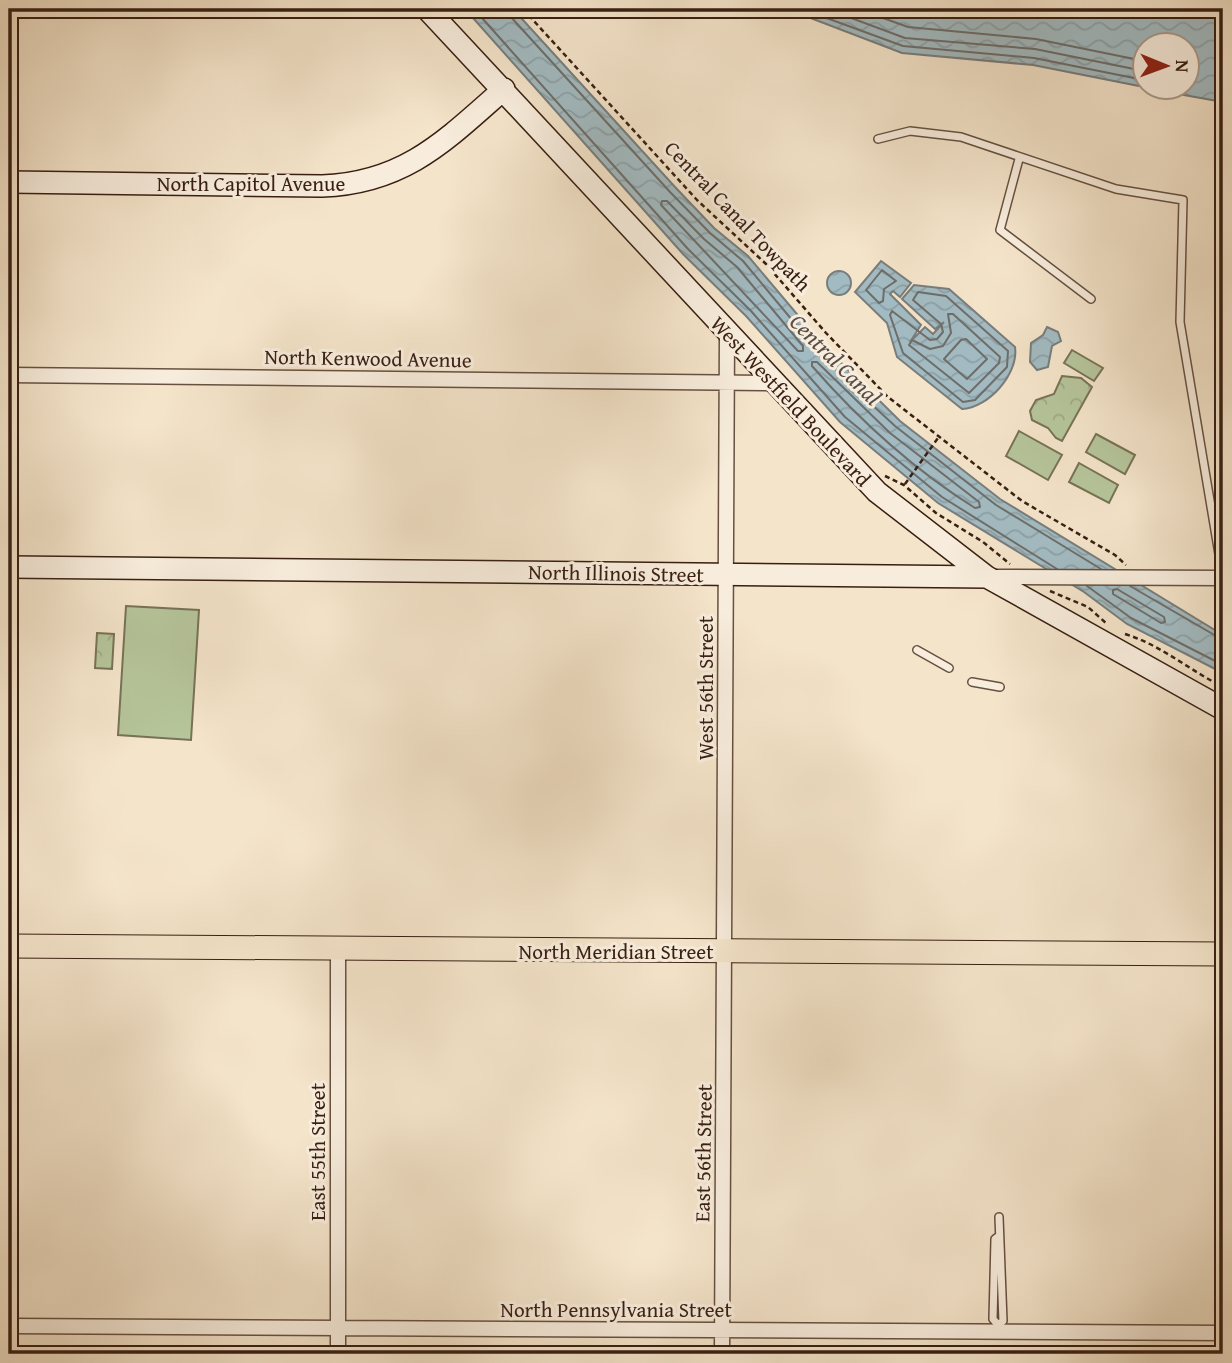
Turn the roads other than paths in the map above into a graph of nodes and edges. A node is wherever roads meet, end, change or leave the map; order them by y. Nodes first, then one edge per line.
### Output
1 (426, 9) edge
2 (504, 89) junction
3 (878, 139) dead end
4 (1019, 159) junction
5 (9, 182) edge
6 (1091, 299) dead end
7 (727, 333) junction
8 (9, 376) edge
9 (727, 382) junction
10 (774, 383) junction
11 (9, 567) edge
12 (727, 574) junction
13 (987, 577) junction
14 (1223, 578) edge
15 (917, 650) dead end
16 (948, 668) dead end
17 (972, 682) dead end
18 (1000, 687) dead end
19 (1223, 709) edge
20 (9, 946) edge
21 (338, 949) junction
22 (726, 952) junction
23 (1223, 954) edge
24 (999, 1217) dead end
25 (9, 1326) edge
26 (338, 1328) junction
27 (998, 1329) junction
28 (722, 1331) junction
29 (1223, 1333) edge
30 (338, 1354) edge
31 (722, 1354) edge

1 - 2 main road, West Westfield Boulevard
2 - 5 main road, North Capitol Avenue
2 - 7 main road, West Westfield Boulevard
3 - 4 lane
4 - 6 lane
4 - 14 lane
7 - 9 street
7 - 10 main road, West Westfield Boulevard
8 - 9 street, North Kenwood Avenue
9 - 10 street, North Kenwood Avenue
9 - 12 street, West 56th Street
10 - 13 main road, West Westfield Boulevard
11 - 12 main road, North Illinois Street
12 - 13 main road, North Illinois Street
12 - 22 street, West 56th Street
13 - 14 street, North Illinois Street
13 - 19 main road, West Westfield Boulevard
15 - 16 lane
17 - 18 lane
20 - 21 main road, North Meridian Street
21 - 22 main road, North Meridian Street
21 - 26 street, East 55th Street
22 - 23 main road, North Meridian Street
22 - 28 street, East 56th Street
24 - 27 lane
25 - 26 street, North Pennsylvania Street
26 - 28 street, North Pennsylvania Street
26 - 30 street, East 55th Street
27 - 28 street, North Pennsylvania Street
27 - 29 street, North Pennsylvania Street
28 - 31 street, East 56th Street

